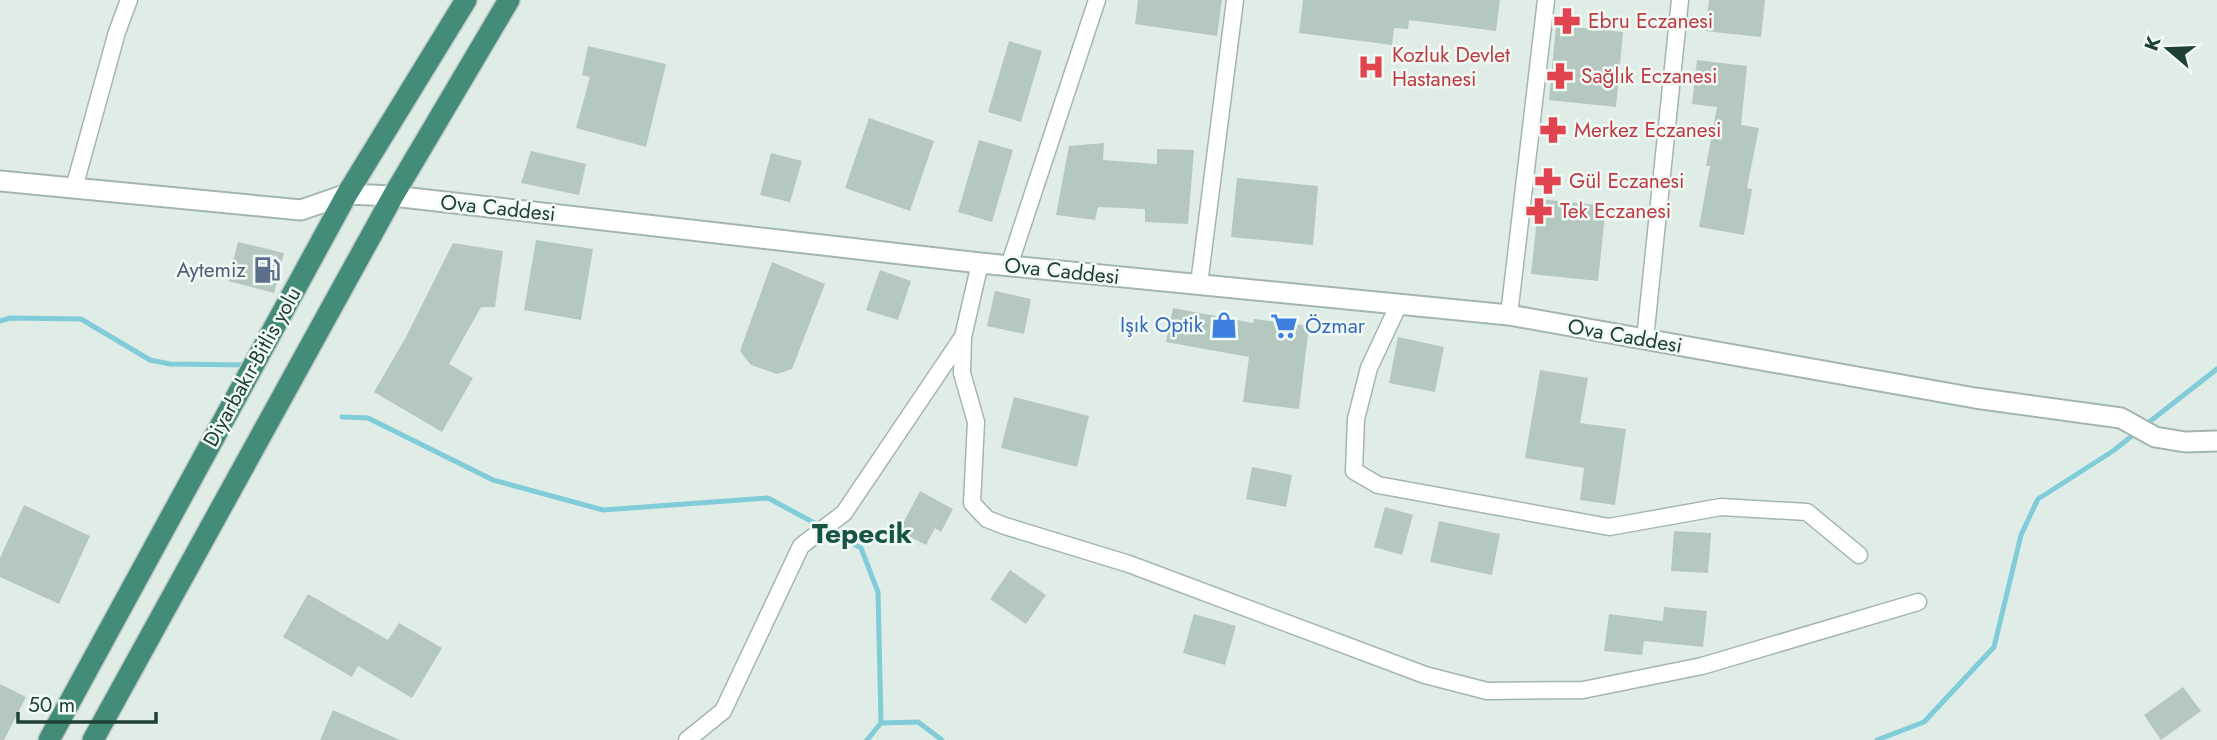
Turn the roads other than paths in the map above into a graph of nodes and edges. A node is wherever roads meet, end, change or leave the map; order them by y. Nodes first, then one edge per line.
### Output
1 (129, 0) edge
2 (466, 0) edge
3 (509, 0) edge
4 (1097, 0) edge
5 (1235, 0) edge
6 (1546, 0) edge
7 (1680, 0) edge
8 (0, 181) edge
9 (75, 188) junction
10 (347, 194) junction
11 (393, 196) junction
12 (980, 263) junction
13 (1009, 266) junction
14 (1199, 284) junction
15 (1399, 304) junction
16 (1509, 315) junction
17 (963, 337) junction
18 (1645, 339) junction
19 (2217, 441) edge
20 (1859, 555) dead end
21 (1918, 602) dead end
22 (49, 740) edge
23 (93, 740) edge
24 (687, 740) edge

1 - 9 street
2 - 10 highway, Diyarbakır-Bitlis yolu
3 - 11 highway, Diyarbakır-Bitlis yolu
4 - 13 street
5 - 14 street
6 - 16 street
7 - 18 street
8 - 9 street, Ova Caddesi
9 - 10 street, Ova Caddesi
10 - 11 street, Ova Caddesi
10 - 22 highway, Diyarbakır-Bitlis yolu
11 - 12 street, Ova Caddesi
11 - 23 highway, Diyarbakır-Bitlis yolu
12 - 13 street, Ova Caddesi
12 - 17 street
13 - 14 street, Ova Caddesi
14 - 15 street, Ova Caddesi
15 - 16 street, Ova Caddesi
15 - 20 street
16 - 18 street, Ova Caddesi
17 - 21 street
17 - 24 street
18 - 19 street, Ova Caddesi

